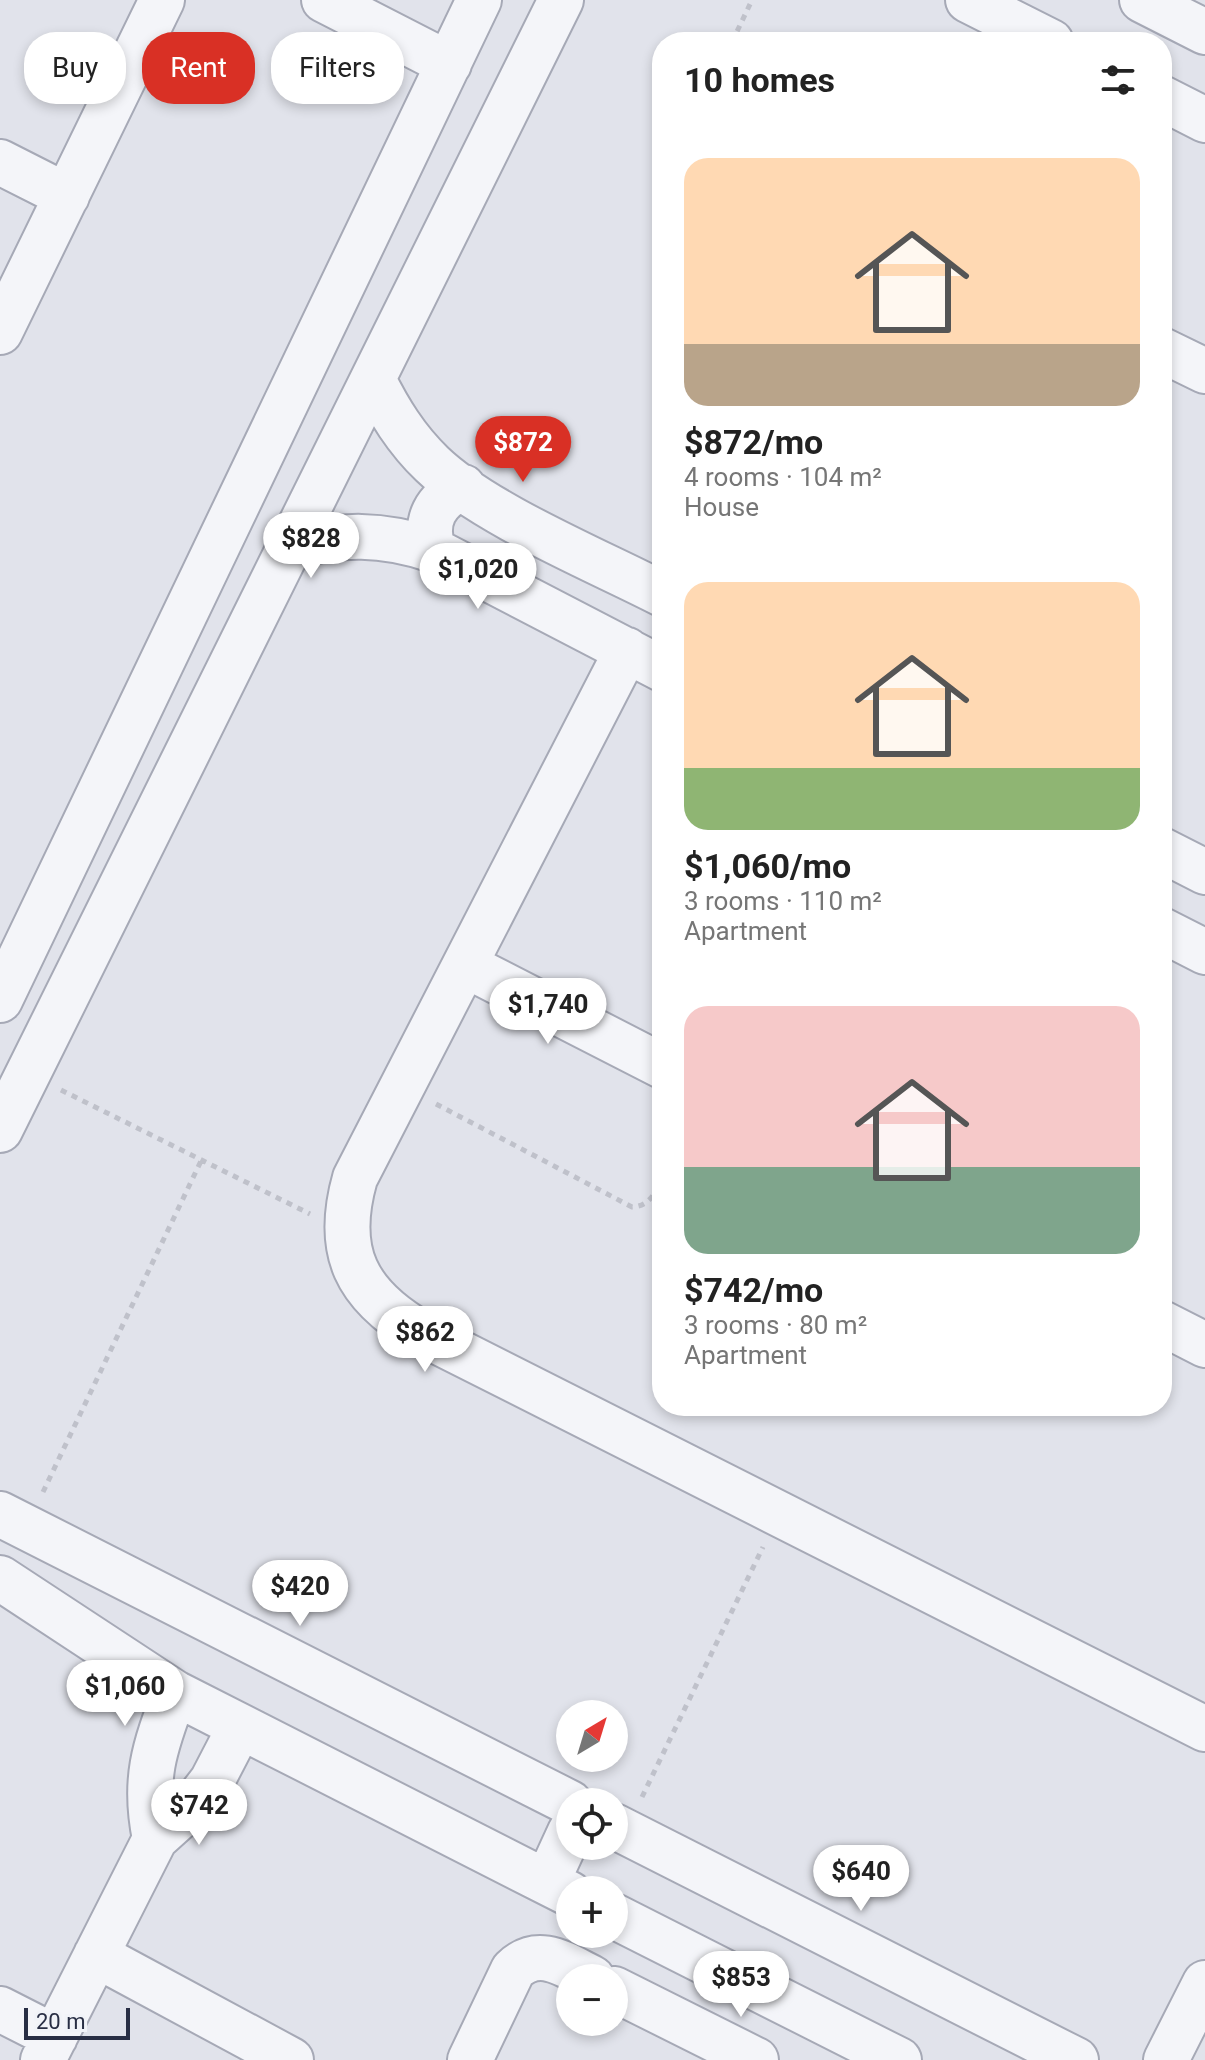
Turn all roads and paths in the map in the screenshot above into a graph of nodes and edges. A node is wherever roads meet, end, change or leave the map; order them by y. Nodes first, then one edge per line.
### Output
1 (162, 0) edge
2 (324, 0) edge
3 (479, 0) edge
4 (752, 0) edge
5 (968, 0) edge
6 (1142, 0) edge
7 (558, 2) edge
8 (737, 32) edge
9 (1031, 32) edge
10 (1205, 32) edge
11 (449, 64) junction
12 (1172, 103) edge
13 (1205, 120) edge
14 (0, 162) edge
15 (67, 196) junction
16 (0, 332) edge
17 (1172, 355) edge
18 (1205, 371) edge
19 (373, 379) junction
20 (463, 487) junction
21 (290, 547) junction
22 (433, 550) junction
23 (652, 589) edge
24 (644, 660) edge
25 (154, 678) junction
26 (211, 705) junction
27 (1172, 855) edge
28 (1205, 872) edge
29 (1172, 935) edge
30 (1205, 952) edge
31 (465, 965) junction
32 (0, 1000) edge
33 (652, 1061) edge
34 (28, 1073) junction
35 (402, 1087) junction
36 (0, 1130) edge
37 (201, 1161) junction
38 (652, 1198) edge
39 (346, 1232) junction
40 (1172, 1328) edge
41 (1205, 1345) edge
42 (780, 1514) junction
43 (13, 1521) edge
44 (0, 1578) edge
45 (175, 1693) junction
46 (240, 1727) junction
47 (1205, 1729) edge
48 (556, 1796) edge
49 (628, 1813) edge
50 (628, 1833) edge
51 (155, 1839) junction
52 (556, 1887) edge
53 (628, 1923) edge
54 (96, 1955) junction
55 (563, 1964) edge
56 (1205, 1983) edge
57 (628, 1996) edge
58 (0, 2009) edge
59 (49, 2048) edge
60 (279, 2057) edge
61 (470, 2060) edge
62 (756, 2060) edge
63 (899, 2060) edge
64 (1076, 2060) edge
65 (1166, 2060) edge

1 - 15 street
2 - 11 street
3 - 11 street
4 - 8 path
5 - 9 street
6 - 10 street
7 - 19 street
11 - 25 street
12 - 13 street
14 - 15 street
15 - 16 street
17 - 18 street
19 - 20 street
19 - 21 street
20 - 22 street
20 - 23 street
21 - 22 street
21 - 26 street
22 - 24 street
24 - 31 street
25 - 26 street
25 - 32 street
26 - 34 street
27 - 28 street
29 - 30 street
31 - 33 street
31 - 35 street
34 - 36 street
34 - 37 path
35 - 38 path
35 - 39 street
37 - 39 path
37 - 43 path
39 - 42 street
40 - 41 street
42 - 47 street
42 - 49 path
43 - 48 street
44 - 45 street
45 - 46 street
45 - 51 street
46 - 51 street
46 - 52 street
50 - 64 street
51 - 54 street
53 - 63 street
54 - 59 street
54 - 60 street
55 - 61 street
56 - 65 street
57 - 62 street
58 - 59 street

